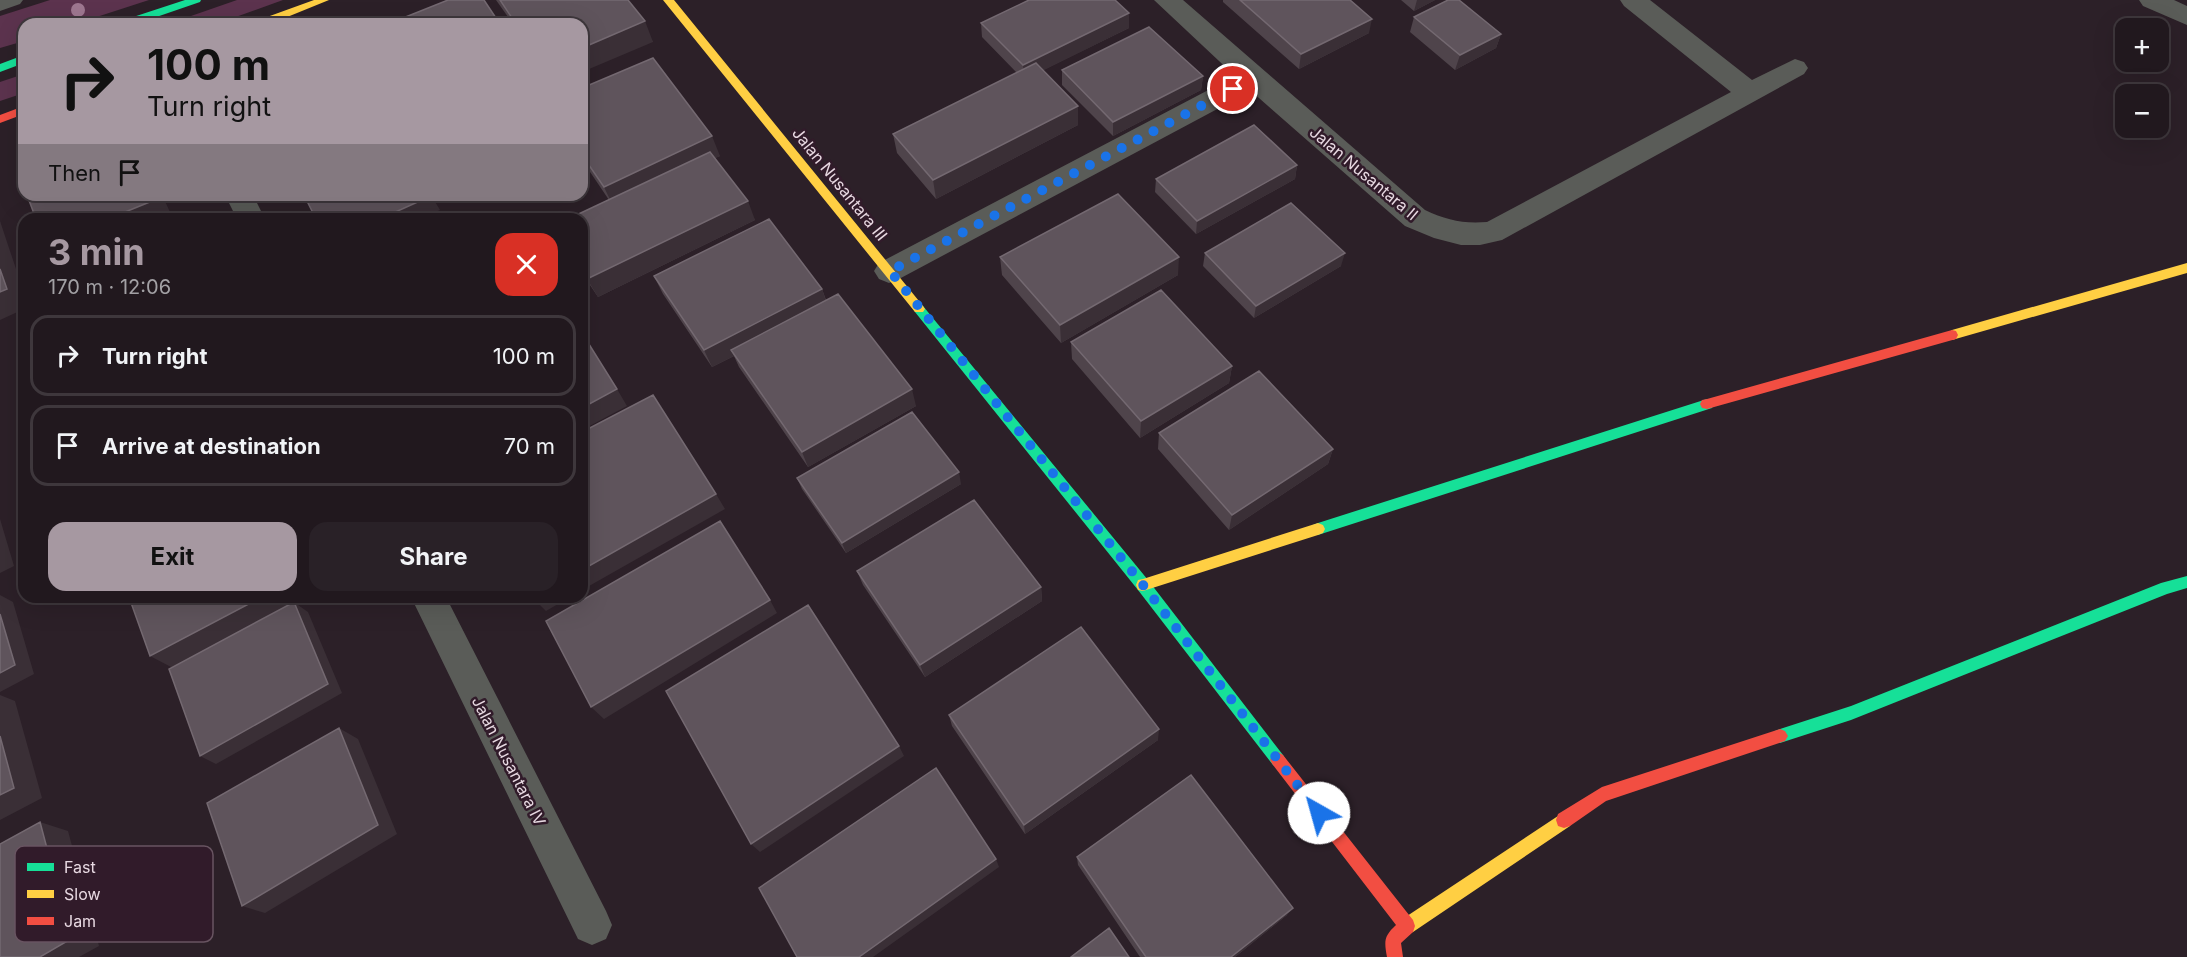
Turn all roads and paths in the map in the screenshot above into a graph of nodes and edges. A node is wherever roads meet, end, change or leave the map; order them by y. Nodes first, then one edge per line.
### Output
1 (14, 0) edge
2 (196, 0) edge
3 (324, 0) edge
4 (668, 0) edge
5 (1167, 0) edge
6 (1633, 0) edge
7 (2152, 0) edge
8 (0, 5) edge
9 (2187, 16) edge
10 (143, 18) edge
11 (276, 18) edge
12 (18, 61) edge
13 (0, 68) edge
14 (1795, 68) dead end
15 (1253, 78) junction
16 (1750, 93) junction
17 (18, 112) edge
18 (0, 119) edge
19 (2187, 268) edge
20 (890, 271) junction
21 (2187, 582) edge
22 (1143, 585) junction
23 (431, 603) edge
24 (592, 925) dead end
25 (1392, 945) edge

1 - 8 lane
2 - 10 street
3 - 11 street
4 - 20 street, Jalan Nusantara III
5 - 15 street, Jalan Nusantara II
6 - 16 street
7 - 9 street
12 - 13 street
14 - 16 street, Jalan Nusantara II
15 - 16 street, Jalan Nusantara II
15 - 20 street
17 - 18 street
19 - 22 street
20 - 22 street, Jalan Nusantara III
21 - 25 street
22 - 25 street, Jalan Nusantara III
23 - 24 street, Jalan Nusantara IV

